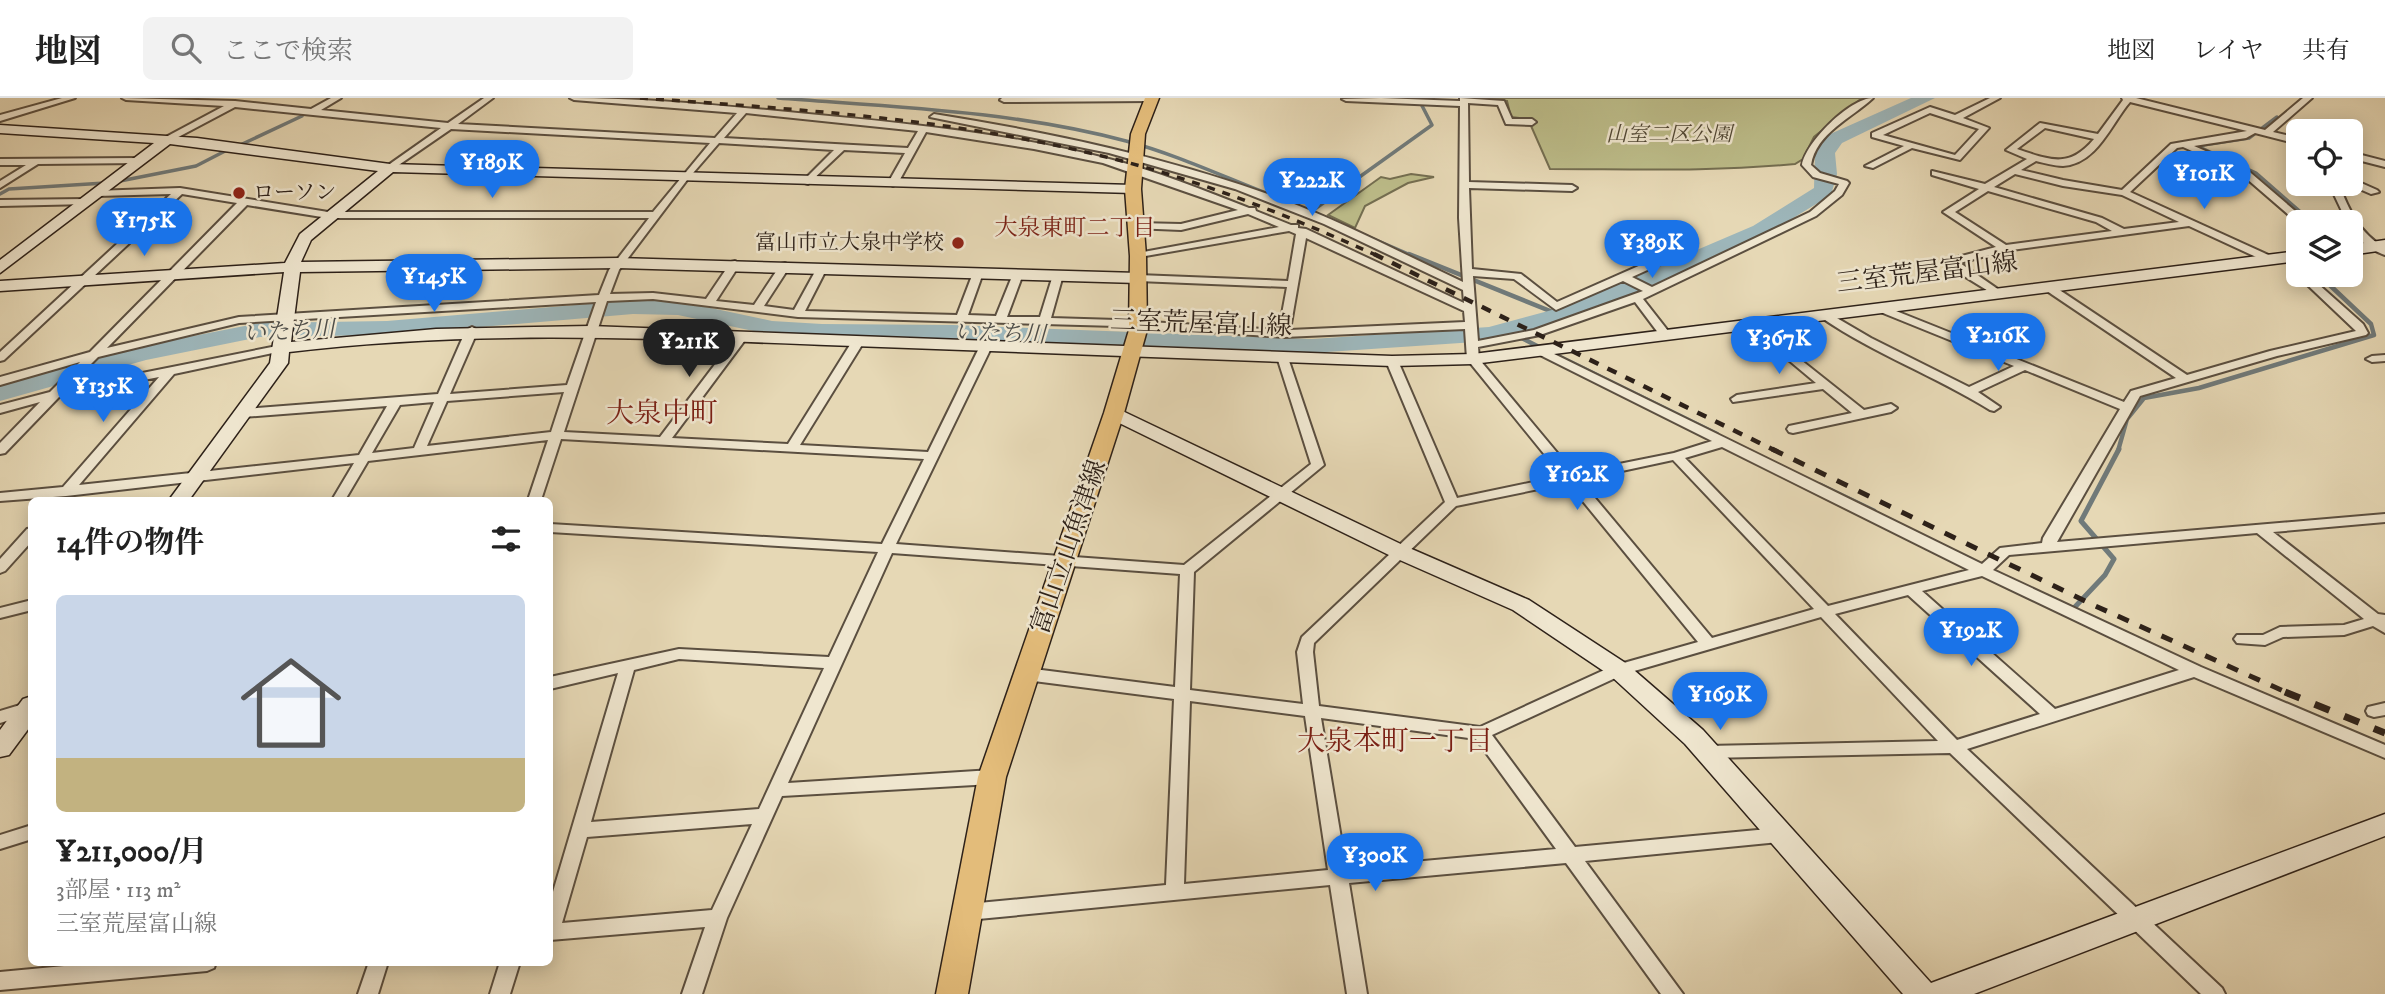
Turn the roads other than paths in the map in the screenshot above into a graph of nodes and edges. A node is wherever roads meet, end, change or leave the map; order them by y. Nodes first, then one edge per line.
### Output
1 (71, 98) edge
2 (126, 98) edge
3 (246, 98) edge
4 (337, 98) edge
5 (489, 98) edge
6 (574, 98) edge
7 (1151, 98) edge
8 (1869, 98) edge
9 (1996, 98) edge
10 (2127, 98) edge
11 (2308, 98) edge
12 (1346, 99) edge
13 (1004, 100) dead end
14 (1464, 101) edge
15 (235, 104) junction
16 (743, 111) junction
17 (312, 112) junction
18 (934, 117) dead end
19 (0, 118) edge
20 (1956, 118) junction
21 (1532, 122) dead end
22 (449, 126) junction
23 (923, 129) junction
24 (0, 130) edge
25 (2254, 130) junction
26 (2267, 133) junction
27 (2098, 137) junction
28 (2286, 138) edge
29 (167, 139) junction
30 (717, 141) junction
31 (2183, 144) junction
32 (1910, 146) junction
33 (841, 148) junction
34 (909, 151) junction
35 (2034, 158) junction
36 (2363, 158) edge
37 (139, 161) junction
38 (0, 162) edge
39 (37, 162) junction
40 (1135, 163) junction
41 (2385, 164) edge
42 (1870, 166) dead end
43 (390, 168) junction
44 (2015, 170) junction
45 (1935, 173) dead end
46 (684, 178) junction
47 (808, 181) junction
48 (893, 183) junction
49 (0, 185) edge
50 (1465, 185) junction
51 (2363, 187) edge
52 (1572, 188) dead end
53 (1133, 189) junction
54 (1989, 189) junction
55 (180, 191) junction
56 (2374, 192) dead end
57 (2123, 193) junction
58 (2339, 196) edge
59 (92, 198) junction
60 (244, 202) junction
61 (0, 203) edge
62 (1252, 210) junction
63 (2288, 210) edge
64 (328, 215) junction
65 (656, 215) junction
66 (2192, 223) junction
67 (1137, 226) junction
68 (1298, 229) junction
69 (2123, 232) junction
70 (2004, 248) junction
71 (2381, 248) edge
72 (2363, 249) edge
73 (1672, 255) dead end
74 (1138, 257) junction
75 (2286, 258) edge
76 (2271, 260) junction
77 (618, 263) junction
78 (735, 264) junction
79 (785, 266) junction
80 (291, 267) junction
81 (0, 268) edge
82 (822, 268) junction
83 (1468, 272) junction
84 (978, 273) junction
85 (1018, 274) junction
86 (172, 275) junction
87 (1058, 275) junction
88 (1621, 276) junction
89 (1138, 278) junction
90 (85, 281) junction
91 (1293, 284) junction
92 (0, 286) edge
93 (2048, 287) junction
94 (2315, 287) edge
95 (1469, 289) junction
96 (1652, 291) junction
97 (1998, 293) junction
98 (1637, 298) junction
99 (600, 301) junction
100 (708, 304) junction
101 (1882, 309) junction
102 (756, 310) junction
103 (1471, 310) junction
104 (798, 314) junction
105 (1826, 316) junction
106 (286, 318) junction
107 (962, 318) junction
108 (1000, 319) junction
109 (1044, 321) junction
110 (1753, 325) junction
111 (472, 330) junction
112 (590, 331) junction
113 (1284, 334) junction
114 (742, 336) junction
115 (1665, 336) junction
116 (1136, 338) junction
117 (859, 340) junction
118 (1472, 340) junction
119 (282, 346) junction
120 (986, 346) junction
121 (1542, 352) junction
122 (95, 354) junction
123 (0, 358) edge
124 (1283, 358) junction
125 (2385, 358) edge
126 (2372, 359) dead end
127 (1392, 361) junction
128 (2024, 366) junction
129 (172, 369) junction
130 (2185, 379) junction
131 (0, 381) edge
132 (1826, 385) junction
133 (570, 388) junction
134 (61, 390) junction
135 (1970, 391) junction
136 (442, 398) junction
137 (1737, 399) dead end
138 (396, 401) junction
139 (1994, 407) dead end
140 (2127, 407) junction
141 (1891, 408) dead end
142 (0, 409) edge
143 (243, 413) junction
144 (1860, 413) junction
145 (1114, 414) junction
146 (1793, 429) dead end
147 (556, 435) junction
148 (663, 441) junction
149 (1724, 442) junction
150 (792, 448) junction
151 (0, 450) edge
152 (419, 452) junction
153 (932, 456) junction
154 (1676, 456) junction
155 (363, 458) junction
156 (1570, 477) junction
157 (195, 478) junction
158 (1282, 495) junction
159 (62, 496) edge
160 (0, 497) edge
161 (181, 497) edge
162 (342, 497) edge
163 (536, 497) edge
164 (1452, 503) junction
165 (2385, 518) edge
166 (553, 528) edge
167 (2259, 528) junction
168 (28, 536) edge
169 (887, 548) junction
170 (2049, 548) junction
171 (1400, 552) junction
172 (1065, 559) junction
173 (0, 568) edge
174 (1187, 570) junction
175 (1983, 571) junction
176 (1912, 591) junction
177 (28, 606) edge
178 (1822, 612) junction
179 (3, 615) edge
180 (2382, 622) edge
181 (2242, 639) dead end
182 (1707, 643) junction
183 (835, 663) junction
184 (628, 665) junction
185 (1619, 670) junction
186 (2195, 671) junction
187 (1026, 674) junction
188 (553, 682) edge
189 (1182, 695) junction
190 (28, 708) edge
191 (28, 711) edge
192 (1312, 712) junction
193 (0, 717) edge
194 (2054, 717) junction
195 (1481, 733) junction
196 (1954, 747) junction
197 (0, 748) edge
198 (1706, 752) junction
199 (2385, 752) edge
200 (992, 777) junction
201 (776, 790) junction
202 (765, 816) junction
203 (2385, 825) edge
204 (580, 830) junction
205 (28, 833) edge
206 (1779, 835) junction
207 (0, 842) edge
208 (1570, 855) junction
209 (1339, 877) junction
210 (1175, 892) junction
211 (968, 912) junction
212 (718, 918) junction
213 (2135, 920) junction
214 (553, 922) edge
215 (553, 932) edge
216 (118, 966) edge
217 (378, 966) edge
218 (509, 966) edge
219 (74, 968) edge
220 (0, 981) edge
221 (368, 994) edge
222 (500, 994) edge
223 (692, 994) edge
224 (952, 994) edge
225 (1357, 994) edge
226 (1674, 994) edge
227 (1922, 994) edge
228 (1939, 994) edge
229 (2215, 994) edge

1 - 19 street
2 - 15 street
3 - 15 street
4 - 17 street
5 - 22 street
6 - 16 street
7 - 13 street
7 - 40 main road, 富山立山魚津線
8 - 96 street
9 - 20 street
10 - 25 street
10 - 27 street
11 - 26 street
12 - 14 street
14 - 21 street
14 - 50 street
15 - 17 street
15 - 29 street
16 - 23 street
16 - 30 street
17 - 22 street
18 - 40 street
20 - 32 street
20 - 32 street
22 - 30 street
22 - 43 street
23 - 34 street
23 - 40 street
24 - 29 street
25 - 26 street
25 - 31 street
26 - 28 street
27 - 35 street
27 - 35 street
29 - 37 street
29 - 43 street
30 - 33 street
30 - 46 street
31 - 57 street
31 - 63 street
32 - 42 street
33 - 34 street
33 - 47 street
34 - 48 street
35 - 44 street
36 - 41 street
37 - 39 street
37 - 59 street
38 - 39 street
39 - 49 street
40 - 53 main road, 富山立山魚津線
40 - 62 street
40 - 95 street
43 - 46 street
43 - 64 street
44 - 54 street
44 - 57 street
45 - 54 street
46 - 47 street
46 - 65 street
47 - 48 street
48 - 53 street
50 - 52 street
50 - 83 street
51 - 56 street
53 - 67 main road, 富山立山魚津線
54 - 69 street
54 - 70 street
55 - 59 street
55 - 60 street
55 - 90 street
57 - 66 street
58 - 71 street
59 - 61 street
59 - 81 street
60 - 64 street
60 - 86 street
62 - 67 street
62 - 68 street
64 - 65 street
64 - 80 street
65 - 77 street
66 - 69 street
66 - 76 street
67 - 74 main road, 富山立山魚津線
68 - 74 street
68 - 91 street
68 - 103 street
69 - 70 street
70 - 97 street
71 - 72 street
73 - 88 street
74 - 89 main road, 富山立山魚津線
75 - 76 street, 三室荒屋富山線
76 - 93 street, 三室荒屋富山線
77 - 78 street
77 - 80 street
77 - 99 street
78 - 79 street
78 - 100 street
79 - 82 street
79 - 102 street
80 - 86 street
80 - 106 street
82 - 84 street
82 - 104 street
83 - 88 street
83 - 95 street
84 - 85 street
84 - 107 street
85 - 87 street
85 - 108 street
86 - 90 street
86 - 122 street
87 - 89 street
87 - 109 street
88 - 96 street
89 - 91 street
89 - 116 main road, 富山立山魚津線
90 - 92 street
90 - 123 street
91 - 113 street
93 - 97 street, 三室荒屋富山線
93 - 130 street
94 - 130 street
95 - 103 street
96 - 98 street
97 - 101 street, 三室荒屋富山線
98 - 115 street
98 - 118 street
99 - 100 street
99 - 106 street
99 - 112 street
100 - 102 street
101 - 105 street, 三室荒屋富山線
101 - 128 street
102 - 104 street
103 - 118 street
104 - 107 street
105 - 110 street, 三室荒屋富山線
105 - 135 street
106 - 119 street
106 - 122 street
107 - 108 street
108 - 109 street
109 - 116 street
110 - 115 street, 三室荒屋富山線
110 - 132 street
111 - 112 street, 三室荒屋富山線
111 - 119 street, 三室荒屋富山線
111 - 136 street
112 - 114 street, 三室荒屋富山線
112 - 133 street
113 - 116 street
113 - 118 street
114 - 117 street, 三室荒屋富山線
114 - 148 street
115 - 121 street, 三室荒屋富山線
116 - 120 street, 三室荒屋富山線
116 - 124 street, 三室荒屋富山線
116 - 145 main road, 富山立山魚津線
117 - 120 street, 三室荒屋富山線
117 - 150 street
118 - 121 street, 三室荒屋富山線
118 - 127 street, 三室荒屋富山線
118 - 156 street
119 - 129 street
119 - 143 street
120 - 153 street
121 - 149 street
122 - 131 street
122 - 134 street
124 - 127 street, 三室荒屋富山線
124 - 158 street
125 - 126 street
127 - 164 street
128 - 135 street
128 - 140 street
129 - 134 street
129 - 159 street
130 - 140 street
132 - 137 street
132 - 144 street
133 - 136 street
133 - 147 street
134 - 142 street
134 - 151 street
135 - 139 street
136 - 138 street
136 - 152 street
138 - 143 street
138 - 155 street
140 - 170 street
141 - 144 street
143 - 157 street
144 - 146 street
145 - 158 street
145 - 172 main road, 富山立山魚津線
147 - 148 street
147 - 152 street
147 - 163 street
148 - 150 street
149 - 154 street
149 - 175 street
150 - 153 street
152 - 155 street
153 - 169 street
154 - 156 street
154 - 178 street
155 - 157 street
155 - 162 street
156 - 164 street
156 - 182 street
157 - 159 street
157 - 161 street
158 - 171 street
158 - 174 street
159 - 160 street
164 - 171 street
165 - 167 street
166 - 169 street
167 - 170 street
167 - 180 street
168 - 173 street
169 - 172 street
169 - 183 street
170 - 175 street
171 - 185 street
171 - 192 street
172 - 174 street
172 - 187 main road, 富山立山魚津線
174 - 189 street
175 - 176 street
175 - 186 street
176 - 178 street
176 - 194 street
177 - 179 street
178 - 182 street
178 - 196 street
180 - 181 street
182 - 185 street
183 - 184 street
183 - 201 street
184 - 188 street
184 - 204 street
185 - 195 street
185 - 198 street
186 - 194 street
186 - 199 street
187 - 189 street
187 - 200 main road, 富山立山魚津線
189 - 192 street
189 - 210 street
190 - 193 street
191 - 197 street
192 - 195 street
192 - 209 street
194 - 196 street
195 - 208 street
196 - 198 street
196 - 213 street
198 - 206 street
200 - 201 street
200 - 211 main road, 富山立山魚津線
201 - 202 street
202 - 204 street
202 - 212 street
203 - 213 street
204 - 214 street
205 - 207 street
206 - 208 street
206 - 227 street
208 - 209 street
208 - 226 street
209 - 210 street
209 - 225 street
210 - 211 street
211 - 224 main road, 富山立山魚津線
212 - 215 street
212 - 223 street
213 - 228 street
213 - 229 street
216 - 219 street
217 - 221 street
218 - 222 street
219 - 220 street

